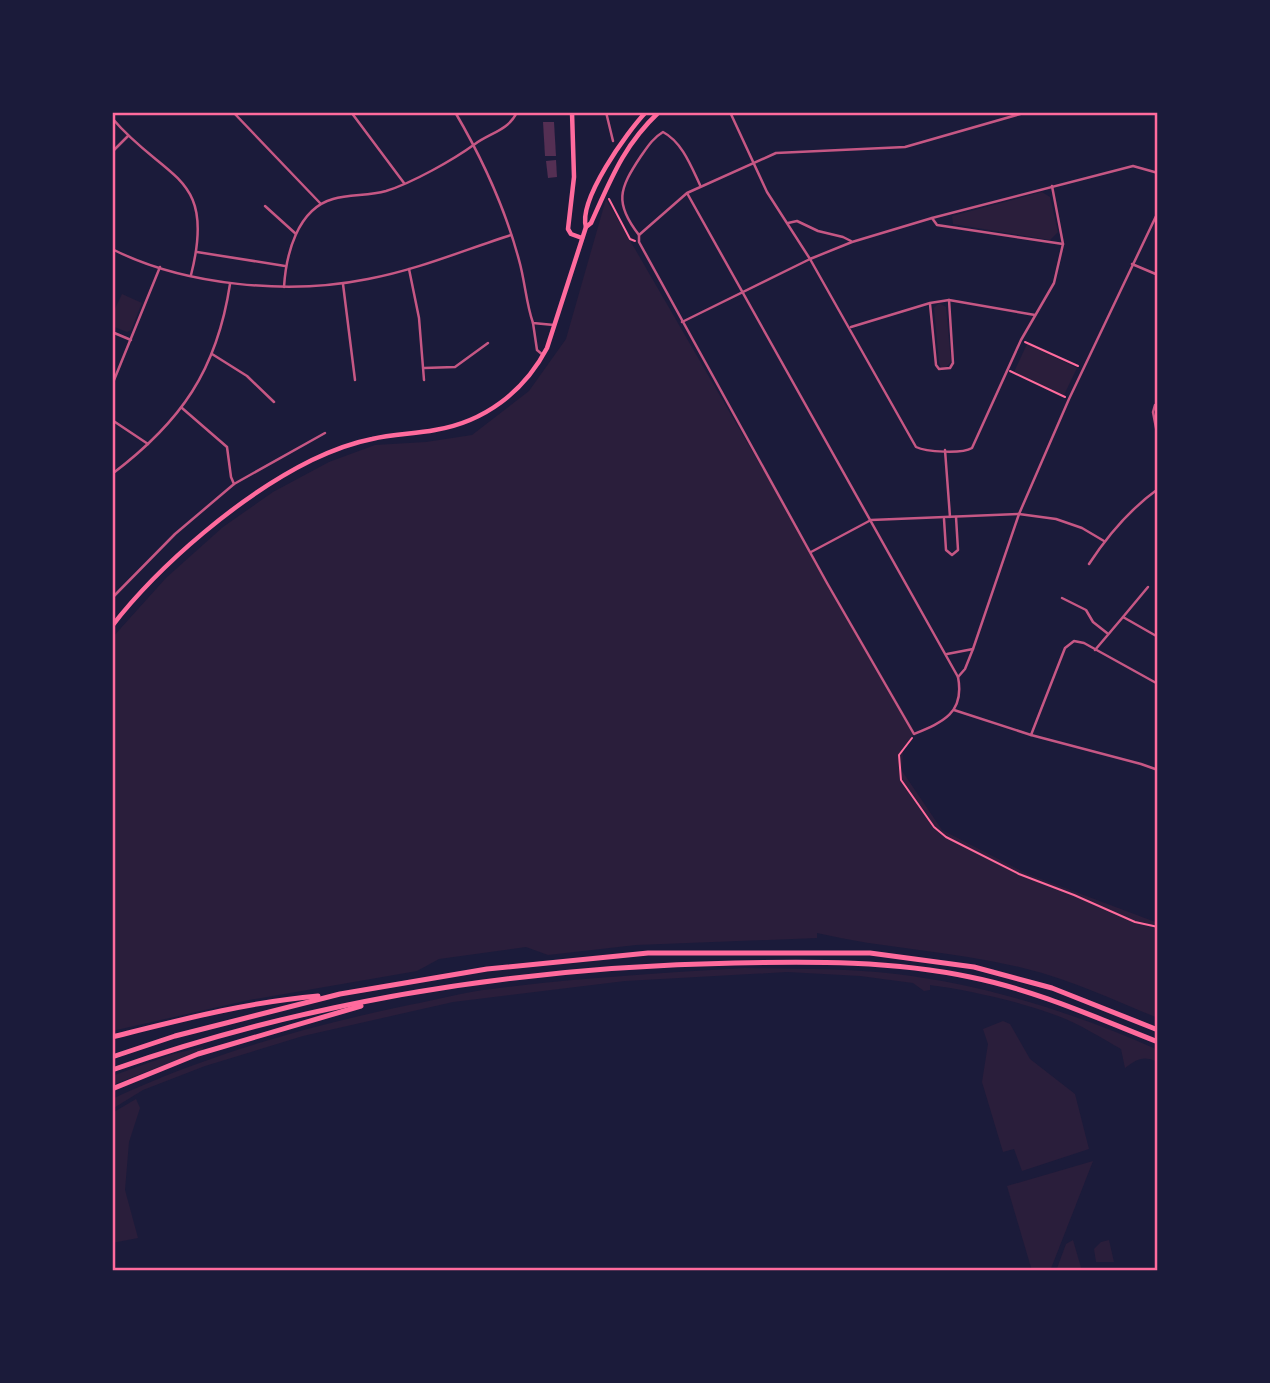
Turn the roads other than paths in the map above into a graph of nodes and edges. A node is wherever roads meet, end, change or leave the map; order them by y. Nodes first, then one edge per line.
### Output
1 (233, 112) edge
2 (351, 112) edge
3 (455, 112) edge
4 (517, 112) edge
5 (572, 112) edge
6 (606, 112) edge
7 (646, 112) edge
8 (659, 112) edge
9 (730, 112) edge
10 (1027, 112) edge
11 (112, 118) edge
12 (639, 119) junction
13 (645, 125) junction
14 (128, 136) junction
15 (612, 141) dead end
16 (474, 145) junction
17 (112, 152) edge
18 (752, 162) junction
19 (1158, 173) edge
20 (404, 183) junction
21 (700, 185) junction
22 (1052, 186) junction
23 (687, 192) junction
24 (320, 203) junction
25 (265, 206) dead end
26 (1158, 212) edge
27 (932, 218) junction
28 (788, 223) junction
29 (586, 227) junction
30 (296, 234) junction
31 (511, 235) junction
32 (639, 235) junction
33 (582, 239) junction
34 (852, 242) junction
35 (1063, 244) junction
36 (112, 249) edge
37 (197, 252) junction
38 (810, 259) junction
39 (1132, 264) junction
40 (285, 265) junction
41 (160, 267) junction
42 (410, 269) junction
43 (191, 275) junction
44 (1158, 275) edge
45 (230, 283) junction
46 (343, 284) junction
47 (284, 287) junction
48 (741, 292) junction
49 (949, 300) junction
50 (930, 303) junction
51 (1035, 315) junction
52 (682, 322) junction
53 (533, 323) junction
54 (555, 326) junction
55 (849, 328) junction
56 (112, 332) edge
57 (131, 340) junction
58 (488, 343) dead end
59 (212, 354) junction
60 (543, 355) junction
61 (424, 368) junction
62 (355, 380) dead end
63 (424, 380) dead end
64 (112, 385) edge
65 (274, 402) dead end
66 (1156, 405) dead end
67 (181, 408) junction
68 (1153, 412) junction
69 (1158, 415) edge
70 (112, 420) edge
71 (325, 433) dead end
72 (1158, 433) edge
73 (148, 444) junction
74 (946, 450) junction
75 (112, 474) edge
76 (234, 484) junction
77 (1158, 489) edge
78 (1019, 514) junction
79 (956, 517) junction
80 (944, 518) junction
81 (950, 518) junction
82 (871, 520) junction
83 (1104, 541) junction
84 (811, 552) junction
85 (1089, 564) dead end
86 (1148, 587) dead end
87 (112, 598) edge
88 (1062, 598) dead end
89 (1123, 617) junction
90 (112, 626) edge
91 (1107, 633) junction
92 (1158, 637) edge
93 (973, 649) junction
94 (1096, 649) junction
95 (947, 654) junction
96 (958, 677) junction
97 (1158, 684) edge
98 (954, 710) junction
99 (1031, 735) junction
100 (1158, 770) edge
101 (340, 994) junction
102 (391, 997) junction
103 (1158, 1030) edge
104 (112, 1037) edge
105 (1158, 1042) edge
106 (112, 1057) edge
107 (112, 1070) edge
108 (112, 1089) edge

1 - 24 street
2 - 20 street
3 - 16 street
4 - 16 street
5 - 33 main road
6 - 15 street
7 - 12 main road
8 - 13 main road
9 - 18 street
10 - 18 street
11 - 14 street
12 - 13 main road
12 - 29 main road
13 - 29 main road
14 - 17 street
14 - 37 street
16 - 20 street
16 - 31 street
18 - 21 street
18 - 28 street
19 - 22 street
20 - 24 street
21 - 23 street
21 - 32 street
22 - 27 street
22 - 35 street
23 - 32 street
23 - 48 street
24 - 30 street
25 - 30 street
26 - 39 street
27 - 34 street
27 - 35 street
28 - 34 street
28 - 38 street
29 - 33 main road
30 - 40 street
31 - 42 street
31 - 53 street
32 - 52 street
33 - 54 main road
34 - 38 street
35 - 51 street
36 - 41 street
37 - 40 street
37 - 43 street
38 - 48 street
38 - 55 street
39 - 44 street
39 - 78 street
40 - 47 street
41 - 43 street
41 - 57 street
42 - 46 street
42 - 61 street
43 - 45 street
45 - 47 street
45 - 59 street
46 - 47 street
46 - 62 street
48 - 52 street
48 - 82 street
49 - 50 street
49 - 50 street
49 - 51 street
50 - 55 street
51 - 74 street
52 - 84 street
53 - 54 street
53 - 60 street
54 - 60 main road
55 - 74 street
56 - 57 street
57 - 64 street
58 - 61 street
59 - 65 street
59 - 67 street
60 - 90 main road
61 - 63 street
66 - 68 street
67 - 73 street
67 - 76 street
68 - 69 street
68 - 72 street
70 - 73 street
71 - 76 street
73 - 75 street
74 - 81 street
76 - 87 street
77 - 83 street
78 - 79 street
78 - 83 street
78 - 93 street
79 - 80 street
79 - 81 street
80 - 81 street
80 - 82 street
82 - 84 street
82 - 95 street
83 - 85 street
84 - 98 street
86 - 89 street
88 - 91 street
89 - 91 street
89 - 92 street
91 - 94 street
93 - 95 street
93 - 96 street
94 - 97 street
94 - 99 street
95 - 96 street
96 - 98 street
98 - 99 street
99 - 100 street
101 - 103 highway
101 - 104 highway
101 - 106 highway
102 - 105 highway
102 - 107 highway
102 - 108 highway

